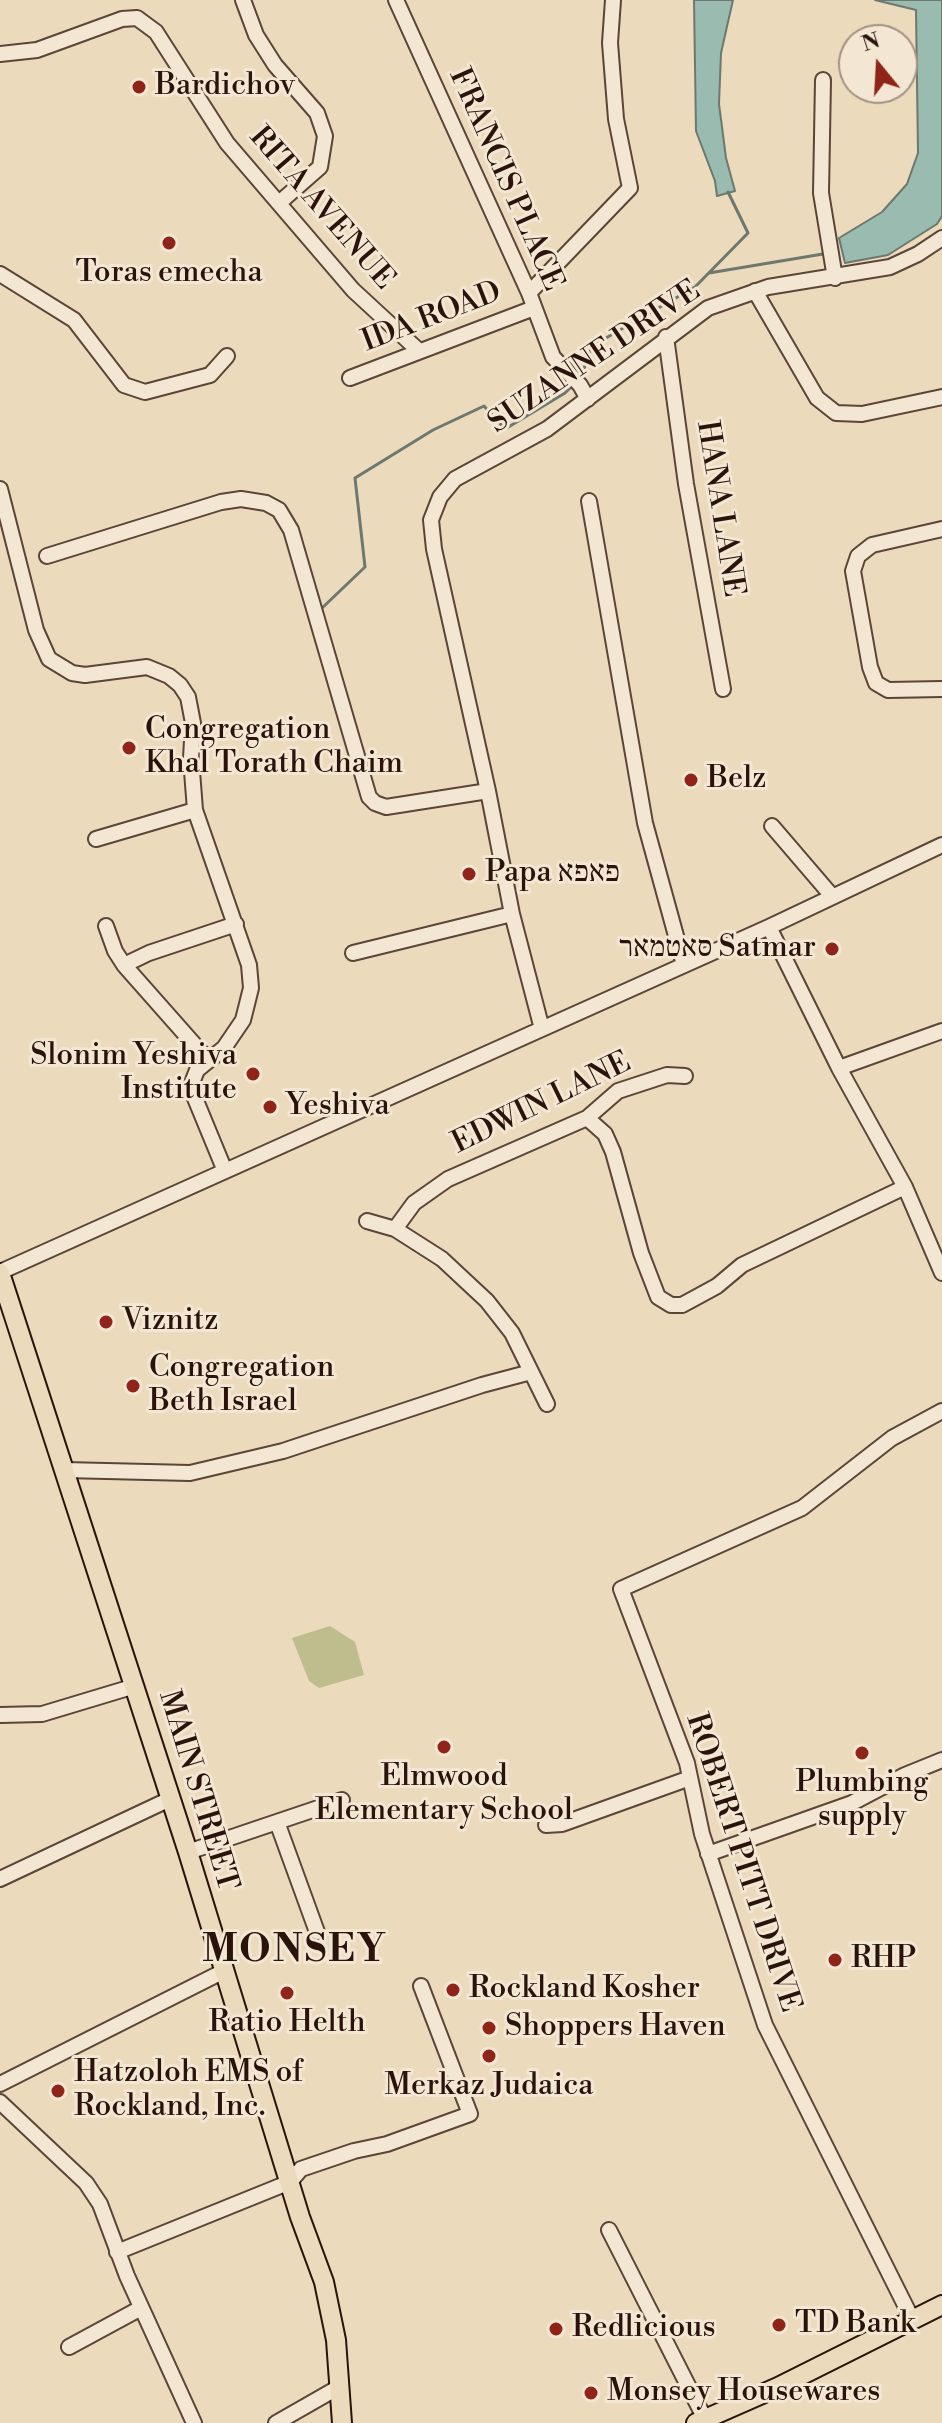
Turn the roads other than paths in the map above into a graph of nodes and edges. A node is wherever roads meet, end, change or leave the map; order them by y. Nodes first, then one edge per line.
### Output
1 (243, 0) edge
2 (396, 0) edge
3 (613, 0) edge
4 (0, 54) edge
5 (823, 80) dead end
6 (279, 203) junction
7 (942, 238) edge
8 (0, 274) edge
9 (835, 278) junction
10 (755, 291) junction
11 (529, 293) junction
12 (534, 308) junction
13 (666, 337) junction
14 (418, 350) junction
15 (227, 356) dead end
16 (350, 378) dead end
17 (942, 397) edge
18 (588, 399) junction
19 (0, 489) edge
20 (589, 501) dead end
21 (942, 529) edge
22 (47, 556) dead end
23 (723, 689) dead end
24 (942, 689) edge
25 (488, 791) junction
26 (195, 810) junction
27 (772, 826) dead end
28 (96, 839) dead end
29 (942, 845) edge
30 (832, 896) junction
31 (512, 914) junction
32 (236, 924) junction
33 (106, 926) dead end
34 (769, 927) junction
35 (353, 953) dead end
36 (124, 965) junction
37 (684, 965) junction
38 (542, 1029) junction
39 (942, 1031) edge
40 (208, 1060) junction
41 (839, 1068) junction
42 (685, 1076) dead end
43 (587, 1118) junction
44 (225, 1171) junction
45 (905, 1187) junction
46 (367, 1221) dead end
47 (395, 1229) junction
48 (0, 1272) edge
49 (942, 1273) edge
50 (531, 1372) junction
51 (547, 1404) dead end
52 (942, 1411) edge
53 (64, 1470) junction
54 (135, 1686) junction
55 (0, 1715) edge
56 (942, 1760) edge
57 (690, 1778) junction
58 (170, 1799) junction
59 (342, 1800) dead end
60 (277, 1822) junction
61 (546, 1825) dead end
62 (188, 1852) junction
63 (708, 1854) junction
64 (0, 1879) edge
65 (317, 1932) dead end
66 (224, 1971) junction
67 (421, 1986) dead end
68 (0, 2084) edge
69 (0, 2102) edge
70 (290, 2182) junction
71 (609, 2230) dead end
72 (117, 2252) junction
73 (942, 2305) edge
74 (141, 2308) junction
75 (912, 2319) junction
76 (69, 2347) dead end
77 (339, 2387) junction
78 (700, 2421) edge
79 (194, 2423) edge
80 (276, 2423) edge
81 (342, 2423) edge

1 - 6 street
2 - 11 street, FRANCIS PLACE
3 - 11 street
4 - 6 street, RITA AVENUE
5 - 9 street
6 - 14 street, RITA AVENUE
7 - 9 street, SUZANNE DRIVE
8 - 15 street
9 - 10 street, SUZANNE DRIVE
10 - 13 street, SUZANNE DRIVE
10 - 17 street
11 - 12 street, FRANCIS PLACE
12 - 14 street, IDA ROAD
12 - 18 street, FRANCIS PLACE
13 - 18 street, SUZANNE DRIVE
13 - 23 street, HANA LANE
14 - 16 street, IDA ROAD
18 - 25 street, SUZANNE DRIVE
19 - 26 street
20 - 37 street
21 - 24 street
22 - 25 street
25 - 31 street, SUZANNE DRIVE
26 - 28 street
26 - 32 street
27 - 30 street
29 - 30 street
30 - 34 street
31 - 35 street
31 - 38 street, SUZANNE DRIVE
32 - 36 street
32 - 40 street
33 - 36 street
34 - 37 street
34 - 41 street
36 - 40 street
37 - 38 street
38 - 44 street
39 - 41 street
40 - 44 street
41 - 45 street
42 - 43 street, EDWIN LANE
43 - 45 street
43 - 47 street, EDWIN LANE
44 - 48 street
45 - 49 street
46 - 47 street
47 - 50 street
48 - 53 main road, MAIN STREET
50 - 51 street
50 - 53 street
52 - 57 street, ROBERT PITT DRIVE
53 - 54 main road, MAIN STREET
54 - 55 street
54 - 58 main road, MAIN STREET
56 - 63 street
57 - 61 street
57 - 63 street, ROBERT PITT DRIVE
58 - 62 main road, MAIN STREET
58 - 64 street
59 - 60 street
60 - 62 street
60 - 65 street
62 - 66 main road, MAIN STREET
63 - 75 street, ROBERT PITT DRIVE
66 - 68 street
66 - 70 main road, MAIN STREET
67 - 70 street
69 - 72 street
70 - 72 street
70 - 77 main road, MAIN STREET
71 - 78 street
72 - 74 street
73 - 75 main road
74 - 76 street
74 - 79 street
75 - 78 main road
77 - 80 street
77 - 81 main road, MAIN STREET

